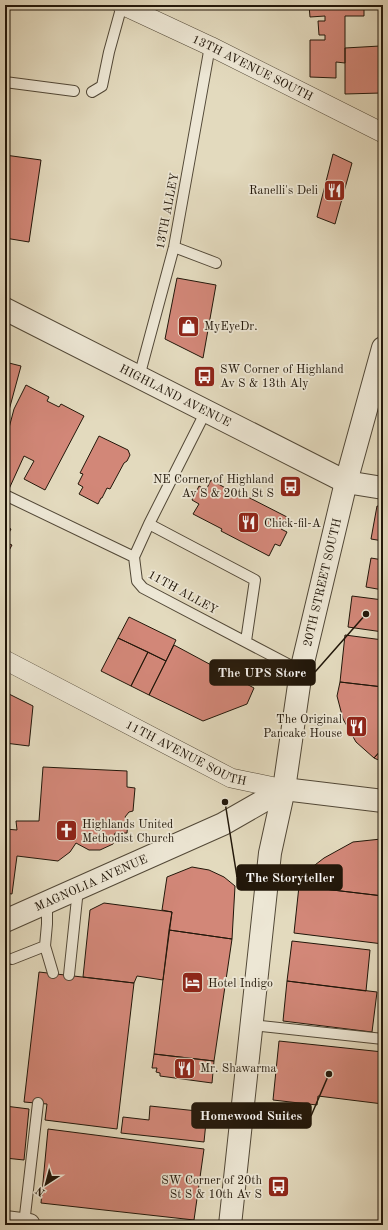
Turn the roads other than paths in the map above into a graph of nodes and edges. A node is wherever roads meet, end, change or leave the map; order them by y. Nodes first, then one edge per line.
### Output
1 (122, 5) edge
2 (210, 46) junction
3 (5, 82) edge
4 (74, 91) dead end
5 (92, 92) dead end
6 (383, 133) edge
7 (174, 247) junction
8 (216, 263) dead end
9 (5, 309) edge
10 (383, 348) edge
11 (139, 377) junction
12 (206, 411) junction
13 (346, 482) junction
14 (383, 488) edge
15 (5, 495) edge
16 (148, 524) junction
17 (134, 557) junction
18 (246, 641) junction
19 (5, 660) edge
20 (301, 671) junction
21 (284, 789) junction
22 (383, 801) edge
23 (78, 889) junction
24 (47, 903) junction
25 (5, 921) edge
26 (45, 946) junction
27 (12, 959) dead end
28 (53, 973) dead end
29 (69, 975) dead end
30 (252, 1025) junction
31 (383, 1039) edge
32 (38, 1103) dead end
33 (19, 1224) edge
34 (230, 1225) edge

1 - 2 street, 13TH AVENUE SOUTH
1 - 5 lane
2 - 6 street, 13TH AVENUE SOUTH
2 - 7 lane, 13TH ALLEY
3 - 4 lane
7 - 8 lane
7 - 11 lane, 13TH ALLEY
9 - 11 street, HIGHLAND AVENUE
10 - 13 street, 20TH STREET SOUTH
11 - 12 street, HIGHLAND AVENUE
12 - 13 street, HIGHLAND AVENUE
12 - 16 lane
13 - 14 street, HIGHLAND AVENUE
13 - 20 street, 20TH STREET SOUTH
15 - 17 lane
16 - 17 lane
16 - 18 lane
17 - 18 lane, 11TH ALLEY
18 - 20 lane, 11TH ALLEY
19 - 21 street, 11TH AVENUE SOUTH
20 - 21 street, 20TH STREET SOUTH
21 - 22 street, 11TH AVENUE SOUTH
21 - 23 street, MAGNOLIA AVENUE
21 - 30 street, 20TH STREET SOUTH
23 - 24 street, MAGNOLIA AVENUE
23 - 29 lane
24 - 25 street, MAGNOLIA AVENUE
24 - 26 lane
26 - 27 lane
26 - 28 lane
30 - 31 lane
30 - 34 street, 20TH STREET SOUTH
32 - 33 lane

